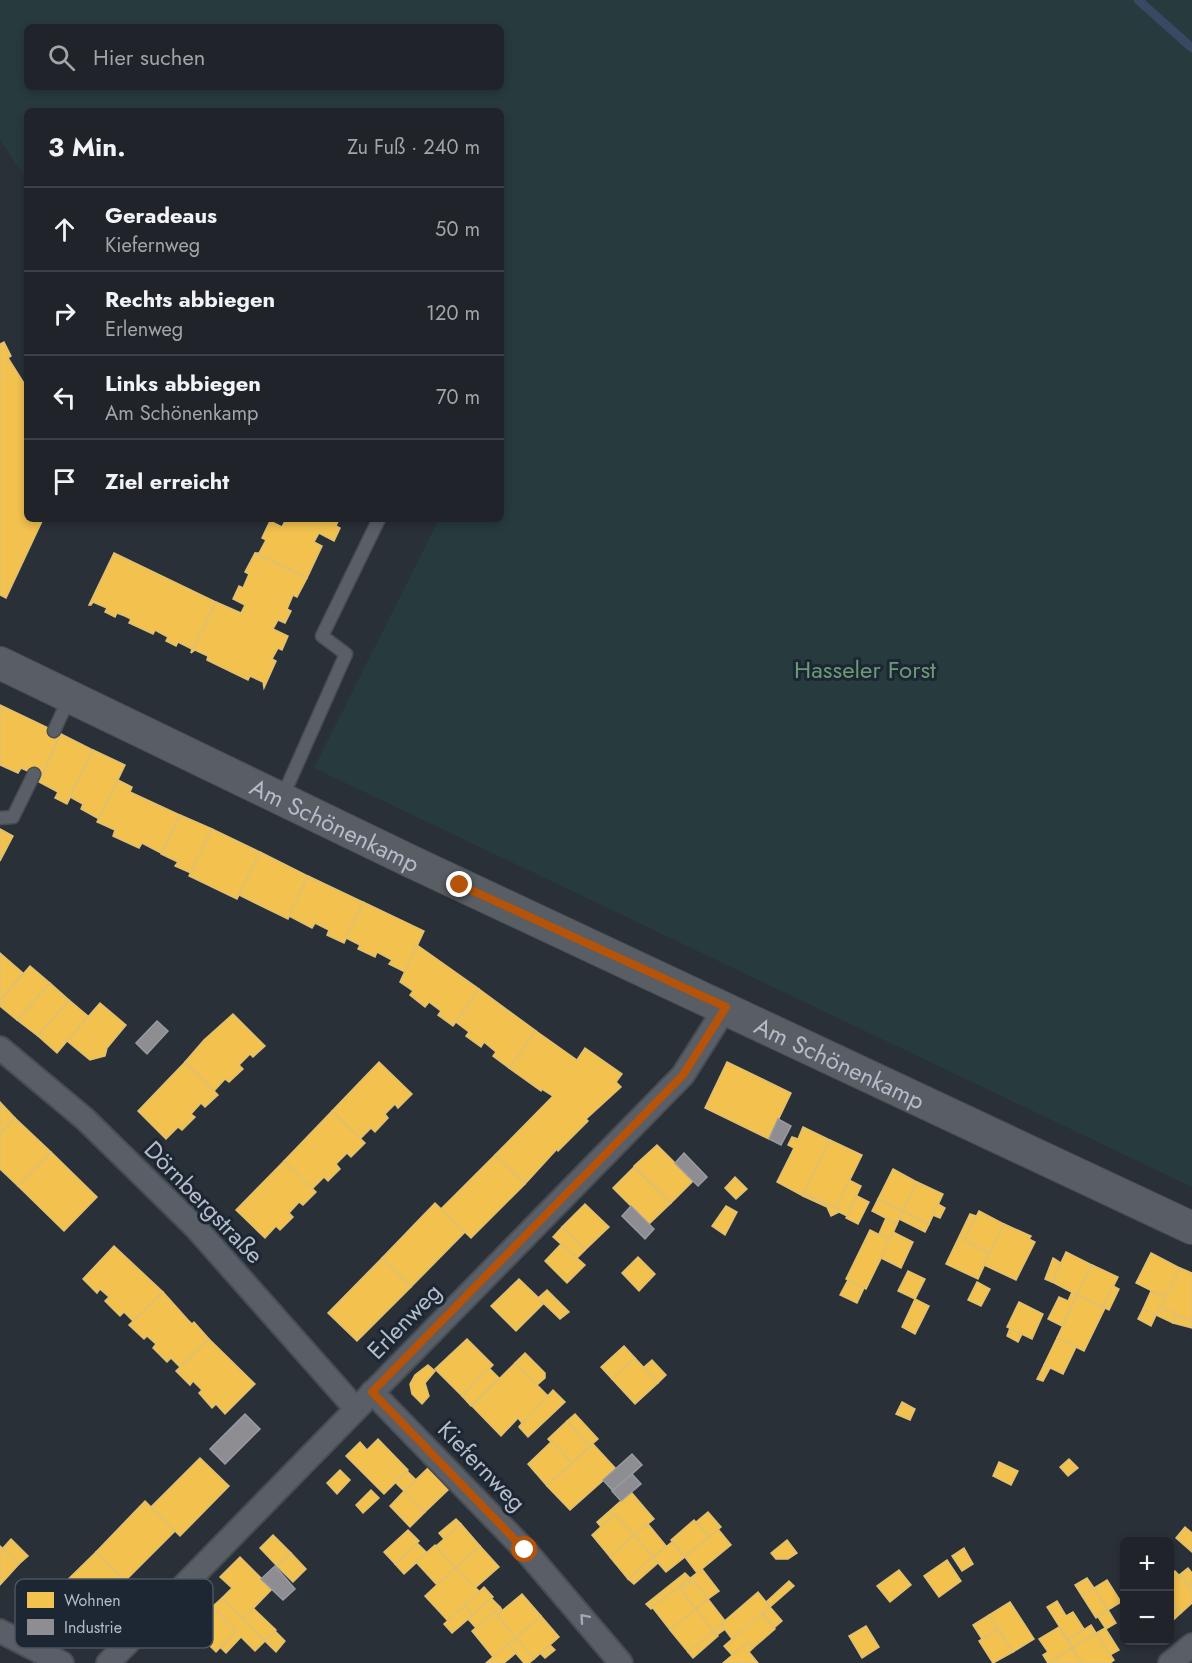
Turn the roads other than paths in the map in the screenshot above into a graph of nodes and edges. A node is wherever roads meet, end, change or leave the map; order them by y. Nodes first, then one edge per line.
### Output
1 (378, 522) edge
2 (0, 663) edge
3 (70, 697) junction
4 (54, 731) dead end
5 (34, 774) dead end
6 (282, 799) junction
7 (0, 818) edge
8 (726, 1007) junction
9 (0, 1048) edge
10 (1192, 1228) edge
11 (372, 1392) junction
12 (356, 1409) junction
13 (190, 1579) edge
14 (0, 1631) edge
15 (15, 1639) edge
16 (1192, 1645) edge
17 (33, 1648) edge
18 (123, 1648) edge
19 (62, 1663) edge
20 (108, 1663) edge
21 (621, 1663) edge
22 (1170, 1663) edge

1 - 6 lane
2 - 3 main road, Am Schönenkamp
3 - 4 lane
3 - 6 main road, Am Schönenkamp
5 - 7 lane
6 - 8 main road, Am Schönenkamp
8 - 10 main road, Am Schönenkamp
8 - 11 street, Erlenweg
9 - 12 street, Dörnbergstraße
11 - 12 street, Erlenweg
21 -> 11 street, Kiefernweg
12 - 13 street, Erlenweg
14 - 15 street
16 - 22 street
17 - 19 street
18 - 20 street, Erlenweg

